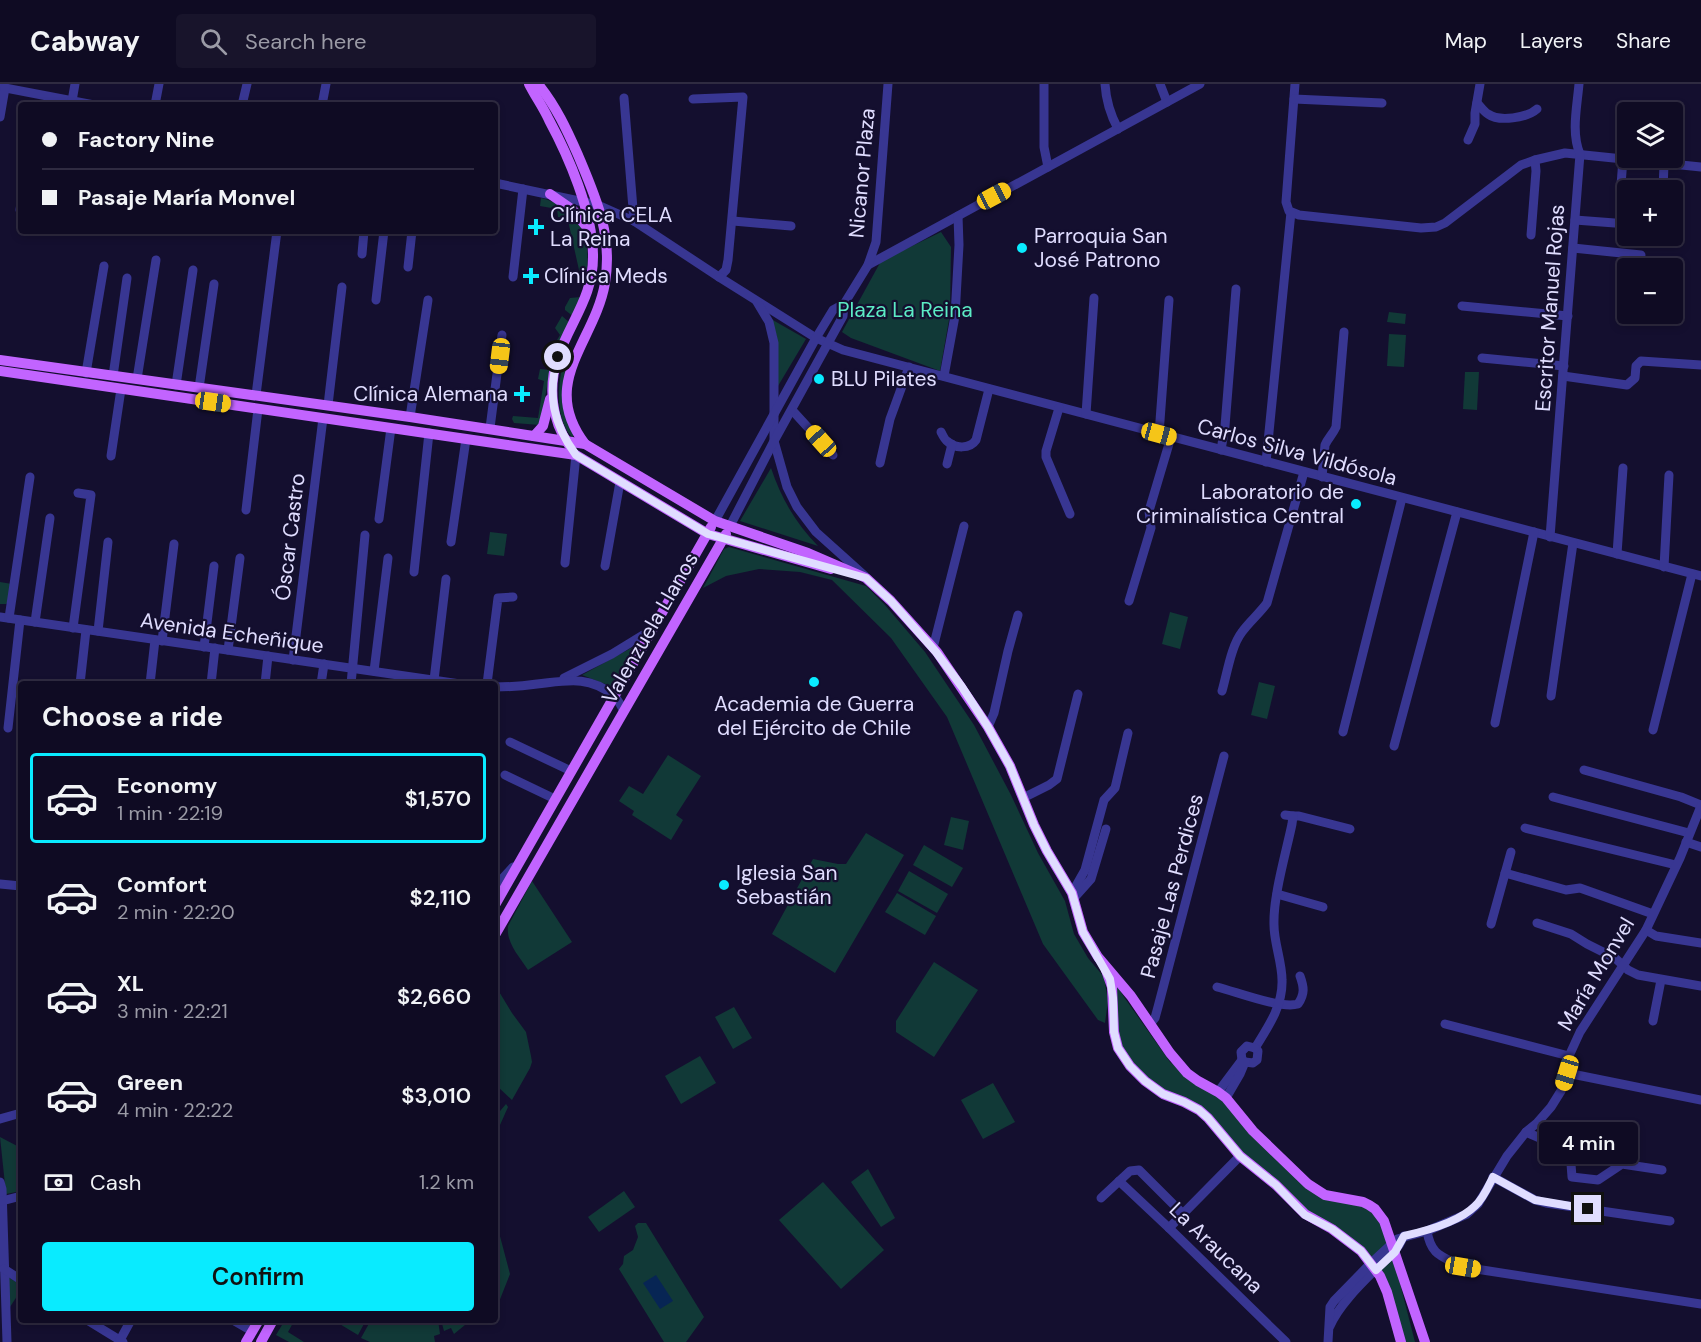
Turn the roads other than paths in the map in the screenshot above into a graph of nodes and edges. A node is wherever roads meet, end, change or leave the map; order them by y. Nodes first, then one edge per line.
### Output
1 (75, 84) edge
2 (159, 84) edge
3 (247, 84) edge
4 (326, 84) edge
5 (528, 84) edge
6 (538, 84) edge
7 (888, 84) edge
8 (1044, 84) edge
9 (1105, 84) edge
10 (1160, 84) edge
11 (1200, 84) edge
12 (1295, 84) edge
13 (1480, 84) edge
14 (1579, 84) edge
15 (3, 87) edge
16 (41, 95) junction
17 (624, 98) dead end
18 (693, 99) dead end
19 (1294, 99) junction
20 (72, 101) junction
21 (40, 102) edge
22 (78, 102) edge
23 (156, 102) edge
24 (243, 102) edge
25 (323, 102) edge
26 (1167, 102) junction
27 (1382, 103) dead end
28 (1477, 103) junction
29 (1537, 109) dead end
30 (1488, 115) junction
31 (0, 117) edge
32 (1475, 124) junction
33 (1118, 129) junction
34 (1468, 140) dead end
35 (1580, 154) junction
36 (1617, 158) edge
37 (1534, 160) junction
38 (1683, 166) edge
39 (1048, 167) junction
40 (1701, 167) edge
41 (498, 184) edge
42 (523, 189) junction
43 (550, 194) junction
44 (584, 202) junction
45 (598, 206) junction
46 (1290, 211) junction
47 (958, 216) junction
48 (1575, 219) junction
49 (634, 221) junction
50 (733, 221) junction
51 (1617, 223) edge
52 (791, 226) dead end
53 (277, 234) edge
54 (364, 234) edge
55 (384, 234) edge
56 (412, 234) edge
57 (591, 235) junction
58 (1531, 235) dead end
59 (1573, 248) junction
60 (362, 255) dead end
61 (1641, 255) dead end
62 (156, 260) dead end
63 (868, 265) junction
64 (104, 266) dead end
65 (408, 267) dead end
66 (193, 270) dead end
67 (513, 276) dead end
68 (127, 278) dead end
69 (719, 278) junction
70 (214, 284) dead end
71 (342, 287) dead end
72 (1236, 289) dead end
73 (1094, 298) dead end
74 (376, 300) dead end
75 (428, 300) dead end
76 (756, 300) junction
77 (1169, 300) dead end
78 (844, 304) junction
79 (1462, 306) dead end
80 (1568, 316) junction
81 (1344, 332) dead end
82 (502, 335) dead end
83 (816, 338) junction
84 (828, 344) junction
85 (1482, 358) dead end
86 (0, 360) edge
87 (1701, 365) edge
88 (909, 367) junction
89 (0, 371) edge
90 (1564, 371) junction
91 (86, 373) junction
92 (113, 376) junction
93 (944, 376) junction
94 (137, 379) junction
95 (553, 384) junction
96 (176, 385) junction
97 (199, 388) junction
98 (122, 389) junction
99 (989, 389) junction
100 (256, 395) junction
101 (328, 405) junction
102 (1059, 408) junction
103 (258, 409) junction
104 (792, 410) junction
105 (1086, 414) junction
106 (774, 415) junction
107 (410, 417) junction
108 (323, 418) junction
109 (391, 428) junction
110 (490, 428) junction
111 (941, 432) dead end
112 (429, 433) junction
113 (1159, 434) junction
114 (534, 436) junction
115 (1171, 437) junction
116 (466, 439) junction
117 (566, 441) junction
118 (774, 441) junction
119 (585, 444) junction
120 (952, 444) junction
121 (1221, 450) junction
122 (576, 455) junction
123 (833, 455) dead end
124 (111, 456) dead end
125 (1266, 462) junction
126 (880, 463) dead end
127 (947, 465) dead end
128 (1623, 468) dead end
129 (1304, 472) junction
130 (1669, 475) dead end
131 (30, 477) dead end
132 (1322, 477) junction
133 (620, 482) junction
134 (78, 494) dead end
135 (1402, 498) junction
136 (246, 510) dead end
137 (1457, 512) junction
138 (1070, 514) dead end
139 (50, 518) dead end
140 (379, 519) dead end
141 (715, 521) junction
142 (730, 526) junction
143 (964, 526) dead end
144 (1534, 532) junction
145 (708, 534) junction
146 (365, 535) dead end
147 (1550, 537) junction
148 (724, 538) junction
149 (108, 542) dead end
150 (451, 542) dead end
151 (1573, 543) junction
152 (174, 544) dead end
153 (1617, 554) junction
154 (240, 558) dead end
155 (388, 558) dead end
156 (565, 563) dead end
157 (214, 566) dead end
158 (605, 566) dead end
159 (1664, 567) junction
160 (414, 572) dead end
161 (1697, 575) edge
162 (866, 578) junction
163 (446, 579) dead end
164 (513, 597) dead end
165 (1129, 601) dead end
166 (1018, 615) dead end
167 (3, 619) edge
168 (20, 620) junction
169 (35, 622) junction
170 (73, 628) junction
171 (86, 630) junction
172 (98, 632) junction
173 (648, 637) junction
174 (159, 640) junction
175 (204, 647) junction
176 (215, 648) junction
177 (933, 648) junction
178 (228, 650) junction
179 (268, 656) junction
180 (293, 660) junction
181 (324, 664) junction
182 (352, 668) junction
183 (374, 671) junction
184 (402, 680) edge
185 (434, 680) junction
186 (80, 681) edge
187 (151, 681) edge
188 (212, 681) edge
189 (265, 681) edge
190 (321, 681) edge
191 (351, 681) edge
192 (440, 681) edge
193 (487, 681) edge
194 (559, 681) junction
195 (498, 687) edge
196 (1222, 691) dead end
197 (1078, 694) dead end
198 (614, 696) junction
199 (1551, 696) dead end
200 (624, 711) junction
201 (1495, 723) dead end
202 (988, 727) junction
203 (8, 728) dead end
204 (1653, 730) dead end
205 (1343, 732) dead end
206 (1128, 733) dead end
207 (510, 742) dead end
208 (1394, 746) dead end
209 (1224, 756) dead end
210 (1584, 770) dead end
211 (572, 771) junction
212 (505, 775) dead end
213 (1553, 797) dead end
214 (1023, 798) junction
215 (555, 799) junction
216 (1701, 805) edge
217 (1525, 828) dead end
218 (1106, 829) dead end
219 (1350, 829) dead end
220 (1688, 838) junction
221 (1701, 847) edge
222 (527, 849) junction
223 (1511, 852) dead end
224 (1677, 865) junction
225 (1505, 873) junction
226 (498, 882) edge
227 (0, 884) edge
228 (18, 886) edge
229 (1277, 894) junction
230 (1073, 896) junction
231 (498, 900) edge
232 (1323, 906) dead end
233 (1653, 914) junction
234 (1537, 923) dead end
235 (1491, 924) dead end
236 (498, 930) edge
237 (1646, 930) junction
238 (1701, 944) edge
239 (1098, 957) junction
240 (1624, 965) junction
241 (1300, 976) dead end
242 (1661, 980) junction
243 (1701, 986) edge
244 (1217, 987) dead end
245 (1131, 996) junction
246 (1113, 998) junction
247 (1279, 1004) junction
248 (1653, 1021) dead end
249 (1151, 1023) junction
250 (1445, 1024) dead end
251 (1569, 1056) junction
252 (1567, 1073) junction
253 (1222, 1095) junction
254 (1701, 1100) edge
255 (18, 1114) edge
256 (0, 1119) edge
257 (1526, 1132) junction
258 (1240, 1156) junction
259 (1662, 1170) dead end
260 (1493, 1177) junction
261 (1119, 1181) junction
262 (0, 1182) edge
263 (18, 1197) edge
264 (1101, 1198) dead end
265 (2, 1201) junction
266 (1183, 1214) junction
267 (1670, 1221) dead end
268 (1169, 1228) junction
269 (1427, 1230) junction
270 (1394, 1248) junction
271 (1373, 1266) junction
272 (4, 1269) junction
273 (18, 1278) edge
274 (1701, 1304) edge
275 (92, 1323) edge
276 (130, 1323) edge
277 (238, 1323) edge
278 (257, 1323) edge
279 (271, 1323) edge
280 (252, 1331) junction
281 (121, 1341) edge
282 (7, 1342) edge
283 (246, 1342) edge
284 (261, 1342) edge
285 (1286, 1342) edge
286 (1328, 1342) edge
287 (1401, 1342) edge
288 (1425, 1342) edge

1 - 20 street
2 - 23 street
3 - 24 street
4 - 25 street
5 - 44 main road
6 - 45 main road
7 - 63 street, Nicanor Plaza
8 - 39 street
9 - 33 street
10 - 26 street
11 - 26 street
12 - 19 street
13 - 28 street
14 - 35 street, Escritor Manuel Rojas
15 - 16 street
15 - 31 street
16 - 20 street
16 - 21 street
17 - 49 street
18 - 50 street
19 - 27 street
19 - 46 street
20 - 22 street
26 - 33 street
28 - 30 street
28 - 32 street
29 - 30 street
30 - 32 street
32 - 34 street
33 - 39 street
35 - 36 street
35 - 37 street
35 - 48 street, Escritor Manuel Rojas
37 - 46 street
37 - 58 street
38 - 40 street
39 - 47 street
41 - 42 street, Carlos Silva Vildósola
42 - 43 street, Carlos Silva Vildósola
42 - 67 street
43 - 44 street, Carlos Silva Vildósola
43 - 57 main road
44 - 45 street, Carlos Silva Vildósola
44 - 57 main road
45 - 49 street, Carlos Silva Vildósola
45 - 119 main road
46 - 125 street
47 - 63 street
47 - 93 street
48 - 51 street
48 - 59 street, Escritor Manuel Rojas
49 - 69 street, Carlos Silva Vildósola
50 - 52 street
50 - 69 street
53 - 100 street
54 - 60 street
55 - 74 street
56 - 65 street
57 - 95 main road
59 - 61 street
59 - 80 street, Escritor Manuel Rojas
62 - 94 street
63 - 78 street, Valenzuela Llanos
64 - 91 street
66 - 96 street
68 - 92 street
69 - 76 street, Carlos Silva Vildósola
70 - 97 street
71 - 101 street
72 - 121 street
73 - 105 street
75 - 107 street
76 - 83 street, Carlos Silva Vildósola
76 - 106 street
77 - 113 street
78 - 83 street, Valenzuela Llanos
78 - 84 street, Valenzuela Llanos
79 - 80 street
80 - 90 street, Escritor Manuel Rojas
81 - 132 street
82 - 110 street
83 - 84 street, Carlos Silva Vildósola
83 - 106 street, Valenzuela Llanos
84 - 88 street, Carlos Silva Vildósola
84 - 104 street, Valenzuela Llanos
85 - 90 street
86 - 91 main road
87 - 90 street
88 - 93 street, Carlos Silva Vildósola
88 - 126 street
89 - 98 main road
90 - 147 street, Escritor Manuel Rojas
91 - 92 main road
92 - 94 main road
93 - 99 street, Carlos Silva Vildósola
94 - 96 main road
95 - 114 main road
95 - 117 main road
96 - 97 main road
97 - 100 main road
98 - 103 main road
98 - 124 street
99 - 102 street, Carlos Silva Vildósola
99 - 120 street
100 - 101 main road
101 - 107 main road
102 - 105 street, Carlos Silva Vildósola
102 - 138 street
103 - 108 main road
103 - 136 street
104 - 118 street, Valenzuela Llanos
104 - 123 street
105 - 113 street, Carlos Silva Vildósola
106 - 118 street
106 - 141 street, Valenzuela Llanos
107 - 110 main road
108 - 109 main road
108 - 180 street, Óscar Castro
109 - 112 main road
109 - 140 street
110 - 114 main road
111 - 120 street
112 - 116 main road
112 - 160 street
113 - 115 street, Carlos Silva Vildósola
114 - 117 main road
115 - 121 street, Carlos Silva Vildósola
115 - 165 street
116 - 122 main road
116 - 150 street
117 - 119 main road
117 - 122 main road
118 - 142 street, Valenzuela Llanos
118 - 162 street
119 - 122 main road
119 - 141 main road
120 - 127 street
121 - 125 street, Carlos Silva Vildósola
122 - 133 main road
122 - 156 street
125 - 129 street, Carlos Silva Vildósola
128 - 153 street
129 - 132 street, Carlos Silva Vildósola
129 - 196 street
130 - 159 street
131 - 167 street
132 - 135 street, Carlos Silva Vildósola
133 - 145 main road
133 - 158 street
134 - 170 street
135 - 137 street, Carlos Silva Vildósola
135 - 205 street
137 - 144 street, Carlos Silva Vildósola
137 - 208 street
139 - 169 street
141 - 142 main road
141 - 145 main road, Valenzuela Llanos
142 - 148 main road, Valenzuela Llanos
142 - 162 main road
143 - 177 street
144 - 147 street, Carlos Silva Vildósola
144 - 201 street
145 - 148 main road
145 - 173 main road, Valenzuela Llanos
146 - 182 street
147 - 151 street, Carlos Silva Vildósola
148 - 162 main road
148 - 200 main road, Valenzuela Llanos
149 - 172 street
151 - 153 street, Carlos Silva Vildósola
151 - 199 street
152 - 174 street
153 - 159 street, Carlos Silva Vildósola
154 - 178 street
155 - 183 street
157 - 175 street
159 - 161 street, Carlos Silva Vildósola
161 - 204 street
162 - 177 main road
163 - 185 street
164 - 193 street
166 - 202 street
167 - 168 street, Avenida Echeñique
168 - 169 street, Avenida Echeñique
168 - 203 street
169 - 170 street, Avenida Echeñique
170 - 171 street, Avenida Echeñique
171 - 172 street, Avenida Echeñique
171 - 186 street
172 - 174 street, Avenida Echeñique
173 - 194 street
173 - 198 main road, Valenzuela Llanos
174 - 175 street, Avenida Echeñique
174 - 187 street
175 - 176 street, Avenida Echeñique
176 - 178 street, Avenida Echeñique
176 - 188 street
177 - 202 main road
178 - 179 street, Avenida Echeñique
179 - 180 street, Avenida Echeñique
179 - 189 street
180 - 181 street, Avenida Echeñique
181 - 182 street, Avenida Echeñique
181 - 190 street
182 - 183 street, Avenida Echeñique
182 - 191 street
183 - 184 street, Avenida Echeñique
184 - 185 street, Avenida Echeñique
185 - 192 street, Avenida Echeñique
194 - 195 street
194 - 198 street
197 - 214 street
198 - 200 street
198 - 211 main road, Valenzuela Llanos
200 - 236 main road, Valenzuela Llanos
202 - 214 main road
206 - 230 street
207 - 211 street
209 - 249 street, Pasaje Las Perdices
210 - 216 street
211 - 215 main road, Valenzuela Llanos
212 - 215 street
213 - 220 street
214 - 230 main road
215 - 222 main road, Valenzuela Llanos
216 - 220 street, María Monvel
217 - 224 street
218 - 230 street
219 - 229 street
220 - 221 street
220 - 224 street, María Monvel
222 - 226 street
222 - 231 main road, Valenzuela Llanos
223 - 225 street
224 - 233 street, María Monvel
225 - 233 street
225 - 235 street
227 - 228 street
229 - 232 street
229 - 247 street
230 - 239 main road
233 - 237 street, María Monvel
234 - 240 street
237 - 238 street
237 - 240 street, María Monvel
239 - 245 main road
239 - 246 main road
240 - 242 street
240 - 251 street, María Monvel
241 - 247 street
242 - 243 street
242 - 248 street
244 - 247 street
245 - 246 main road
245 - 249 main road
246 - 258 main road
247 - 253 street
249 - 253 main road
250 - 251 street
251 - 252 street, María Monvel
252 - 254 street
252 - 257 street, María Monvel
253 - 270 main road
255 - 256 street
257 - 259 street
257 - 260 street, María Monvel
258 - 266 street
258 - 271 main road
260 - 267 street
260 - 269 street, María Monvel
261 - 264 street, La Araucana
261 - 266 street, La Araucana
261 - 268 street, La Araucana
262 - 265 street
263 - 265 street
265 - 272 street
266 - 268 street
268 - 285 street, La Araucana
269 - 270 street, María Monvel
269 - 274 street
270 - 271 street, María Monvel
270 - 288 main road
271 - 286 street, María Monvel
271 - 287 main road
272 - 273 street
272 - 282 street
275 - 281 street
276 - 281 street
277 - 280 street
278 - 280 main road
279 - 284 main road
280 - 283 main road

